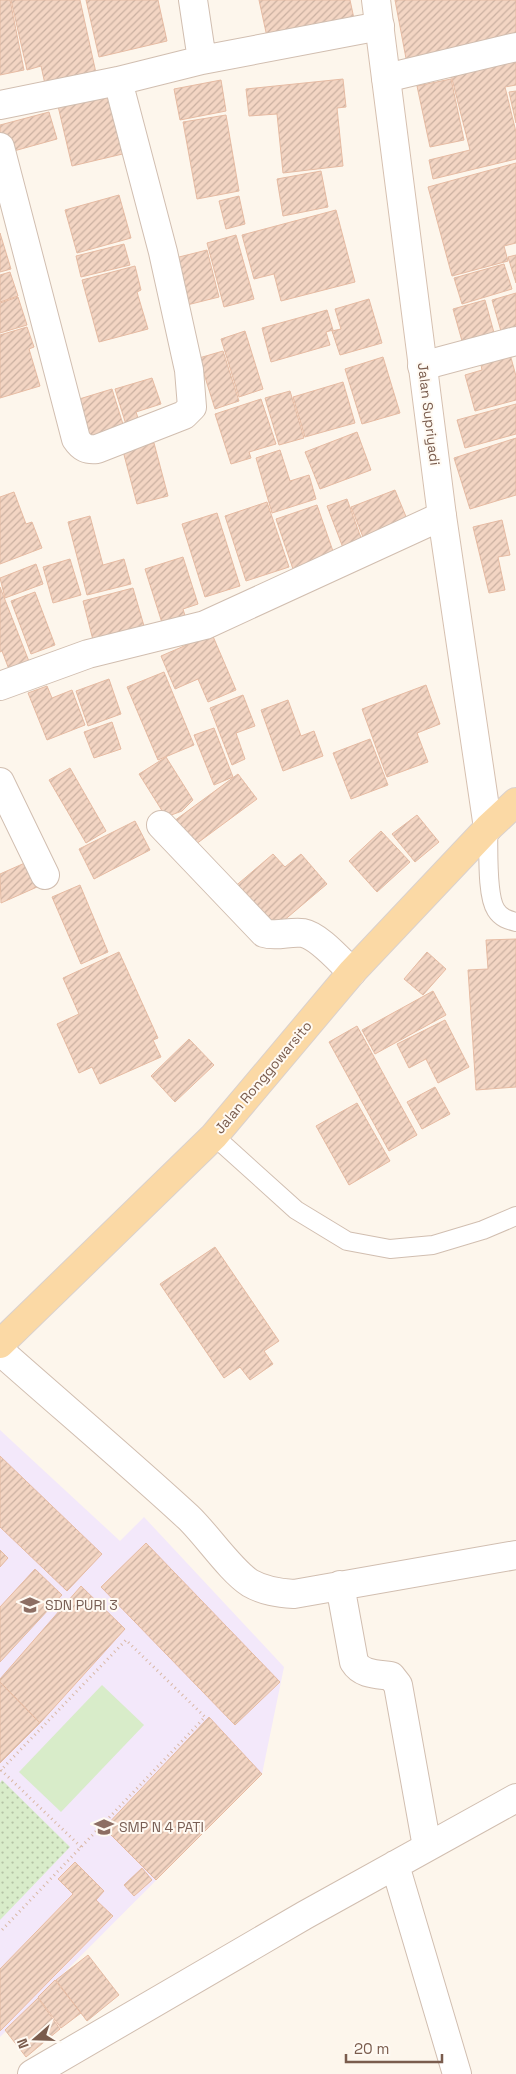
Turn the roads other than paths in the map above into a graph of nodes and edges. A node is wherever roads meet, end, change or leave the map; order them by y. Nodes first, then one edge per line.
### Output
1 (193, 0) edge
2 (378, 13) edge
3 (516, 47) edge
4 (202, 60) junction
5 (386, 78) junction
6 (118, 81) junction
7 (0, 105) edge
8 (0, 147) edge
9 (516, 341) edge
10 (422, 366) junction
11 (442, 516) junction
12 (2, 680) edge
13 (0, 782) edge
14 (516, 802) edge
15 (161, 825) dead end
16 (488, 828) junction
17 (45, 876) dead end
18 (516, 922) edge
19 (352, 972) junction
20 (214, 1136) junction
21 (516, 1216) edge
22 (0, 1344) edge
23 (0, 1351) edge
24 (516, 1555) edge
25 (340, 1586) junction
26 (516, 1798) edge
27 (427, 1847) junction
28 (395, 1866) junction
29 (32, 2074) edge
30 (457, 2074) edge

1 - 4 street
2 - 4 street
2 - 5 street, Jalan Supriyadi
3 - 5 street
4 - 6 street
5 - 10 street, Jalan Supriyadi
6 - 7 street
6 - 8 street
9 - 10 street
10 - 11 street, Jalan Supriyadi
11 - 12 street
11 - 16 street, Jalan Supriyadi
13 - 17 street
14 - 16 main road, Jalan Ronggowarsito
15 - 19 street
16 - 18 lane
16 - 19 main road, Jalan Ronggowarsito
19 - 20 main road, Jalan Ronggowarsito
20 - 21 lane
20 - 22 main road, Jalan Ronggowarsito
23 - 25 street
24 - 25 street
25 - 27 street
26 - 27 street
27 - 28 street
28 - 29 street
28 - 30 street

